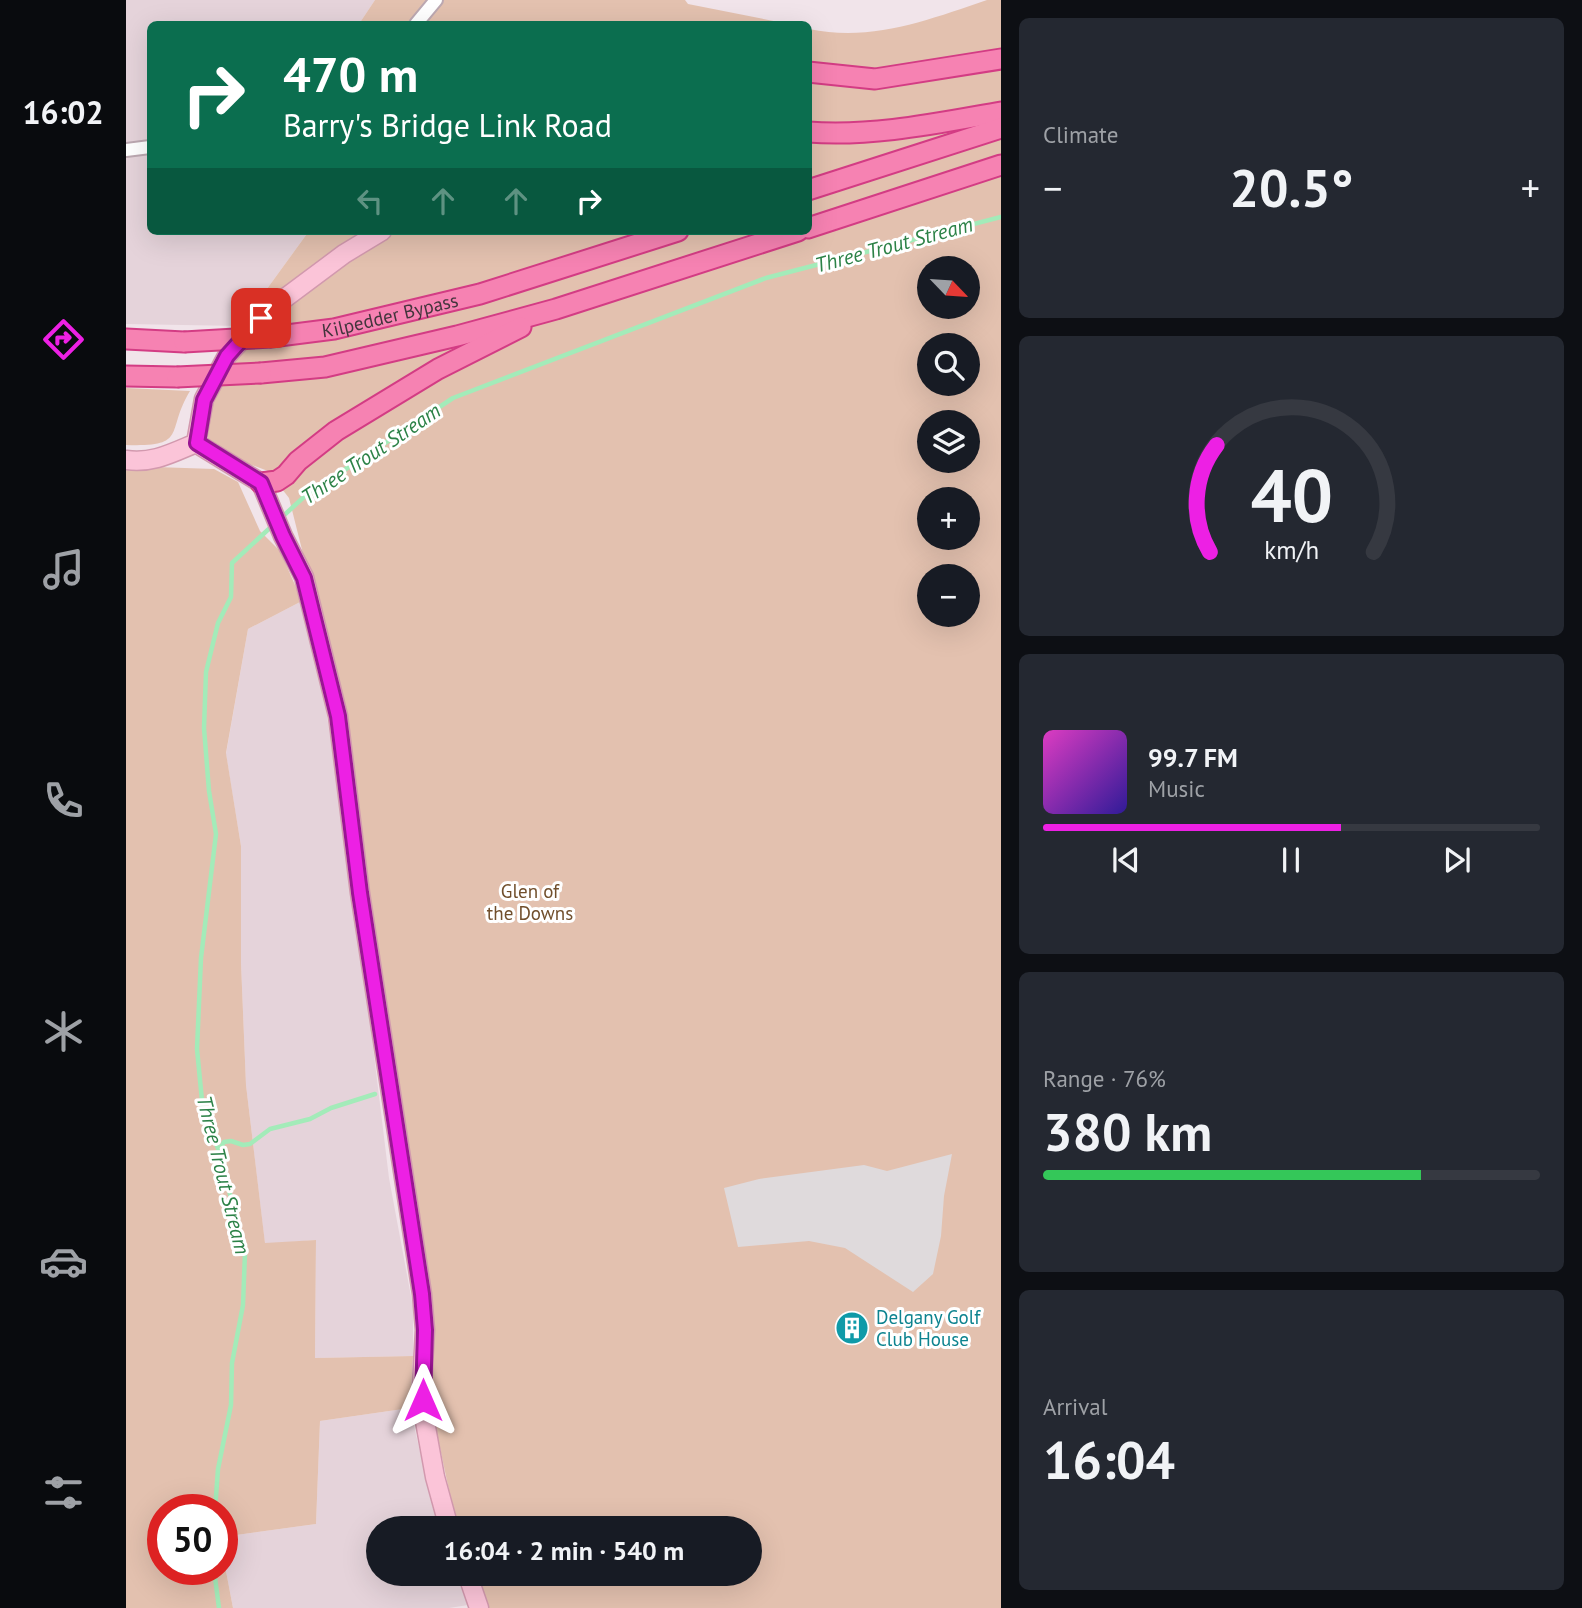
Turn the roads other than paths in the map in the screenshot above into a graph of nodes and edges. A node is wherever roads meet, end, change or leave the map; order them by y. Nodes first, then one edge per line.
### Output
1 (436, 0) edge
2 (418, 21) edge
3 (1001, 59) edge
4 (812, 72) edge
5 (1001, 112) edge
6 (1001, 128) edge
7 (812, 132) edge
8 (147, 148) edge
9 (126, 149) edge
10 (1001, 165) edge
11 (812, 189) edge
12 (812, 227) edge
13 (375, 235) edge
14 (640, 235) edge
15 (665, 235) edge
16 (786, 235) edge
17 (606, 254) junction
18 (556, 309) junction
19 (126, 339) edge
20 (126, 376) edge
21 (197, 443) junction
22 (126, 460) edge
23 (261, 483) junction
24 (446, 1516) edge
25 (472, 1586) edge
26 (480, 1608) edge

1 - 2 street
3 - 4 highway
5 - 7 highway
6 - 11 highway
8 - 9 street
10 - 12 highway
13 - 21 main road
14 - 17 highway
15 - 17 highway
16 - 18 highway
17 - 19 highway, Kilpedder Bypass, bridge
18 - 20 highway, Kilpedder Bypass, bridge
18 - 23 highway
21 - 22 main road
21 - 23 main road
23 - 24 main road
25 - 26 main road

